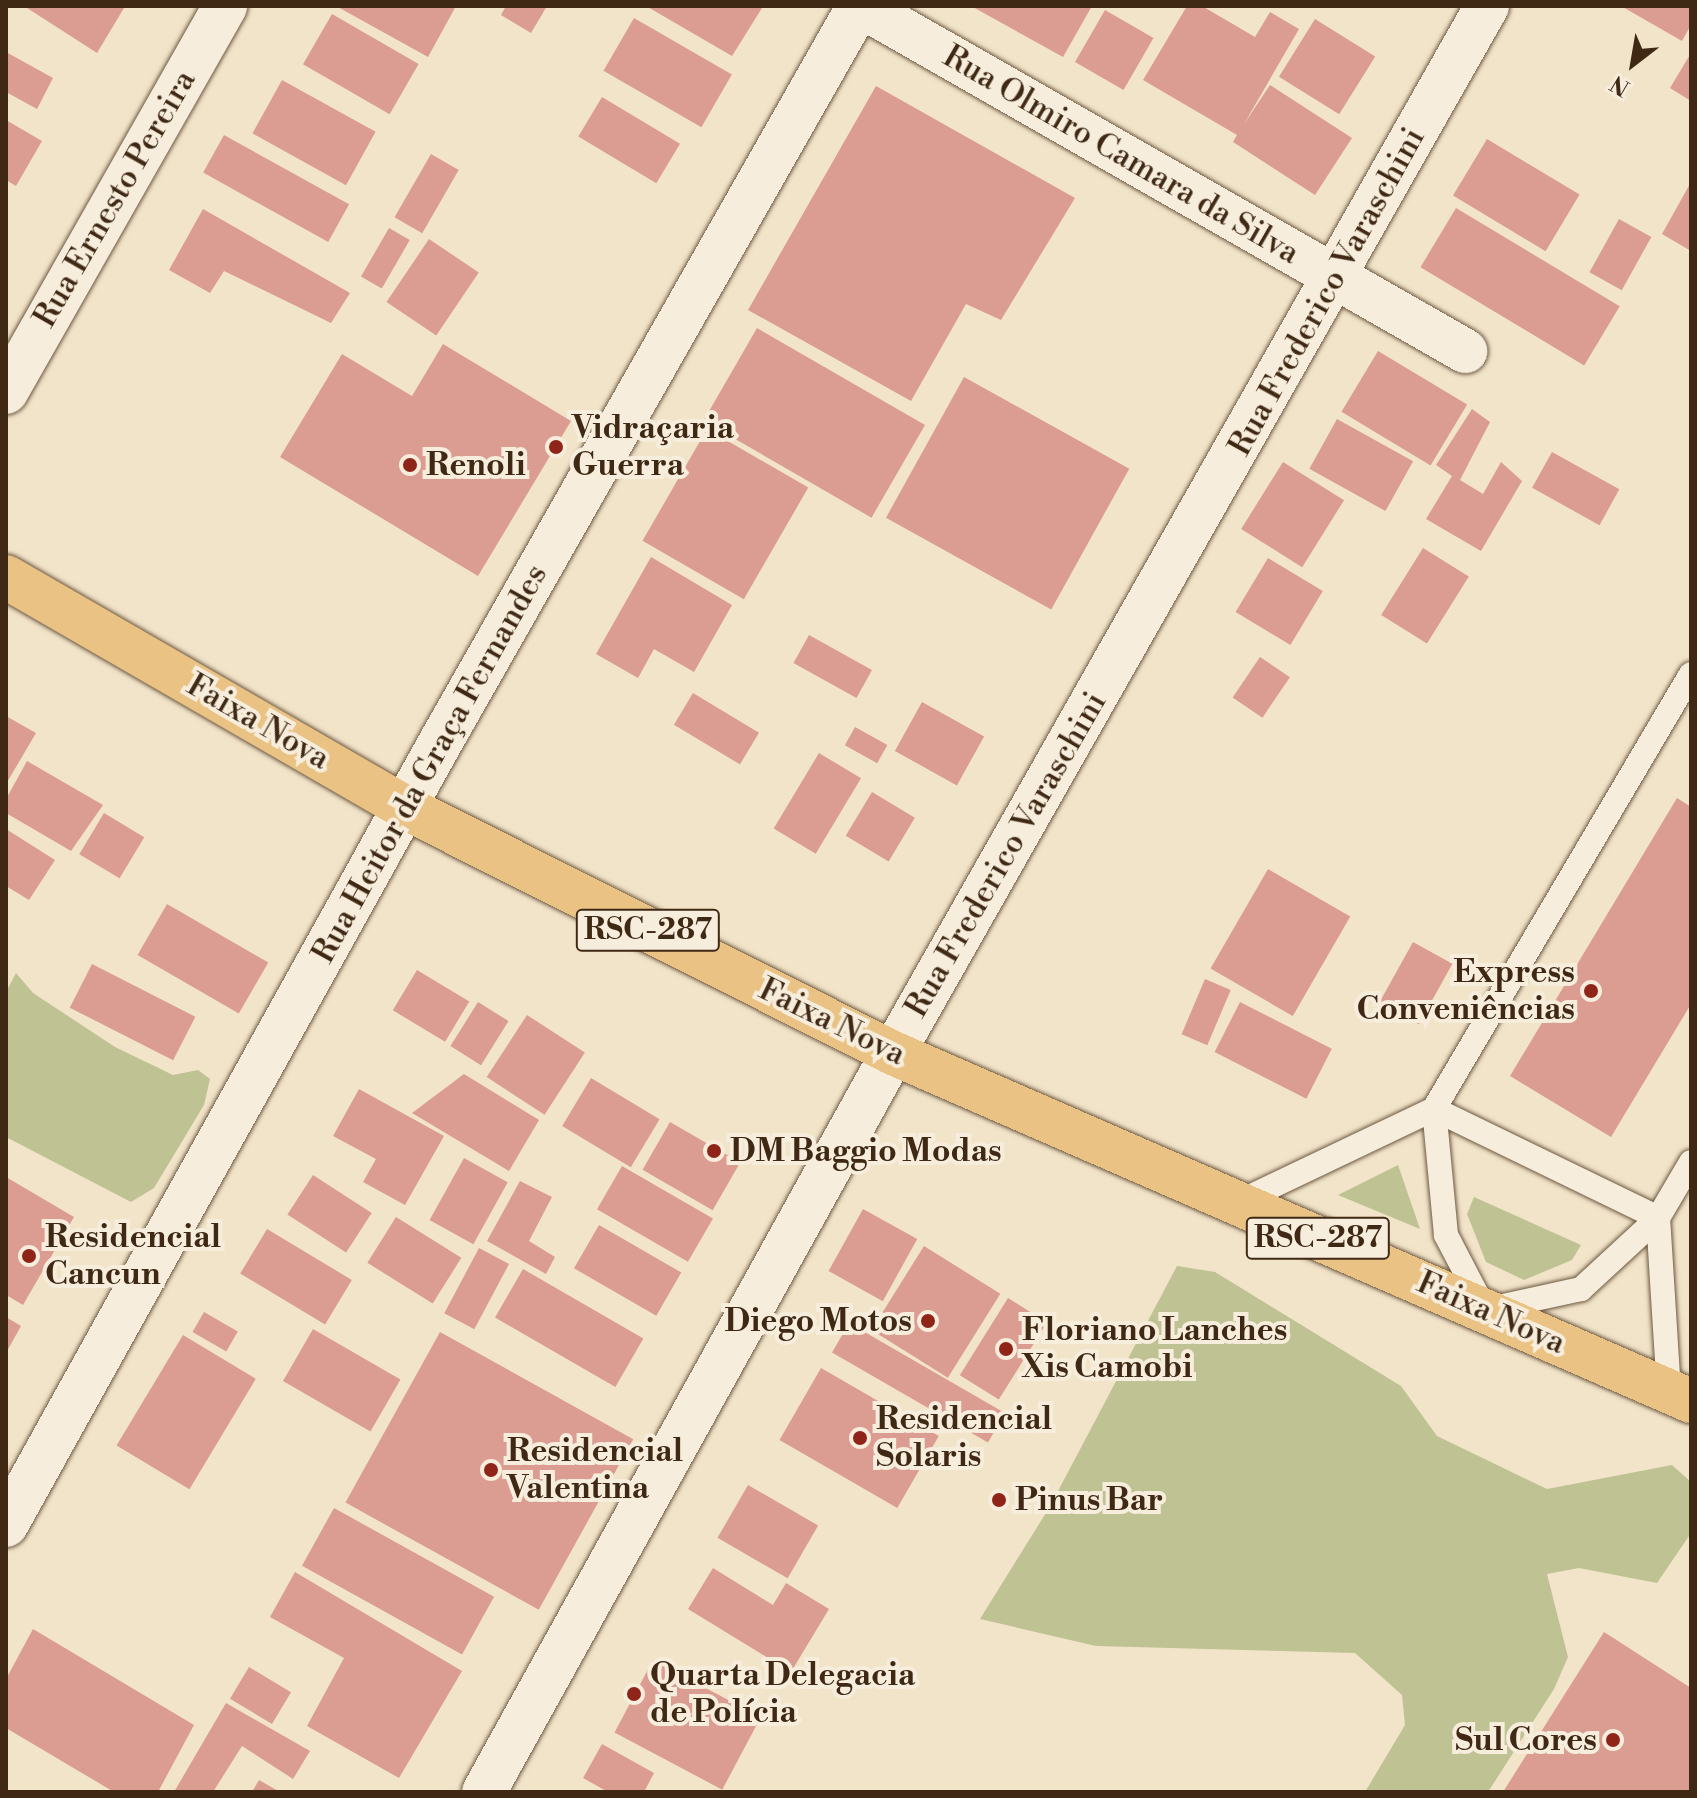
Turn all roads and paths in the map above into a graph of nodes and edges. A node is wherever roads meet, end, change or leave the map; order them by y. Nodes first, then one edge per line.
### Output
1 (225, 6) edge
2 (860, 6) edge
3 (1487, 6) edge
4 (1336, 278) junction
5 (1465, 351) dead end
6 (6, 392) edge
7 (6, 577) edge
8 (1691, 674) edge
9 (404, 807) junction
10 (893, 1053) junction
11 (1434, 1109) junction
12 (1691, 1162) edge
13 (1237, 1203) junction
14 (1658, 1218) junction
15 (1485, 1310) junction
16 (1680, 1397) edge
17 (6, 1525) edge
18 (484, 1792) edge

1 - 6 street, Rua Ernesto Pereira
2 - 4 street, Rua Olmiro Camara da Silva
2 - 9 street, Rua Heitor da Graça Fernandes
3 - 4 street, Rua Frederico Varaschini
4 - 5 street, Rua Olmiro Camara da Silva
4 - 10 street, Rua Frederico Varaschini
7 - 9 highway, Faixa Nova / RSC-287
8 - 11 lane
9 - 10 highway, Faixa Nova / RSC-287
9 - 17 street, Rua Heitor da Graça Fernandes
10 - 13 highway, Faixa Nova / RSC-287
10 - 18 street, Rua Frederico Varaschini
11 - 13 lane
11 - 14 lane
11 - 15 lane
12 - 14 lane
13 - 15 highway, Faixa Nova / RSC-287
14 - 15 lane
14 - 16 lane
15 - 16 highway, Faixa Nova / RSC-287

